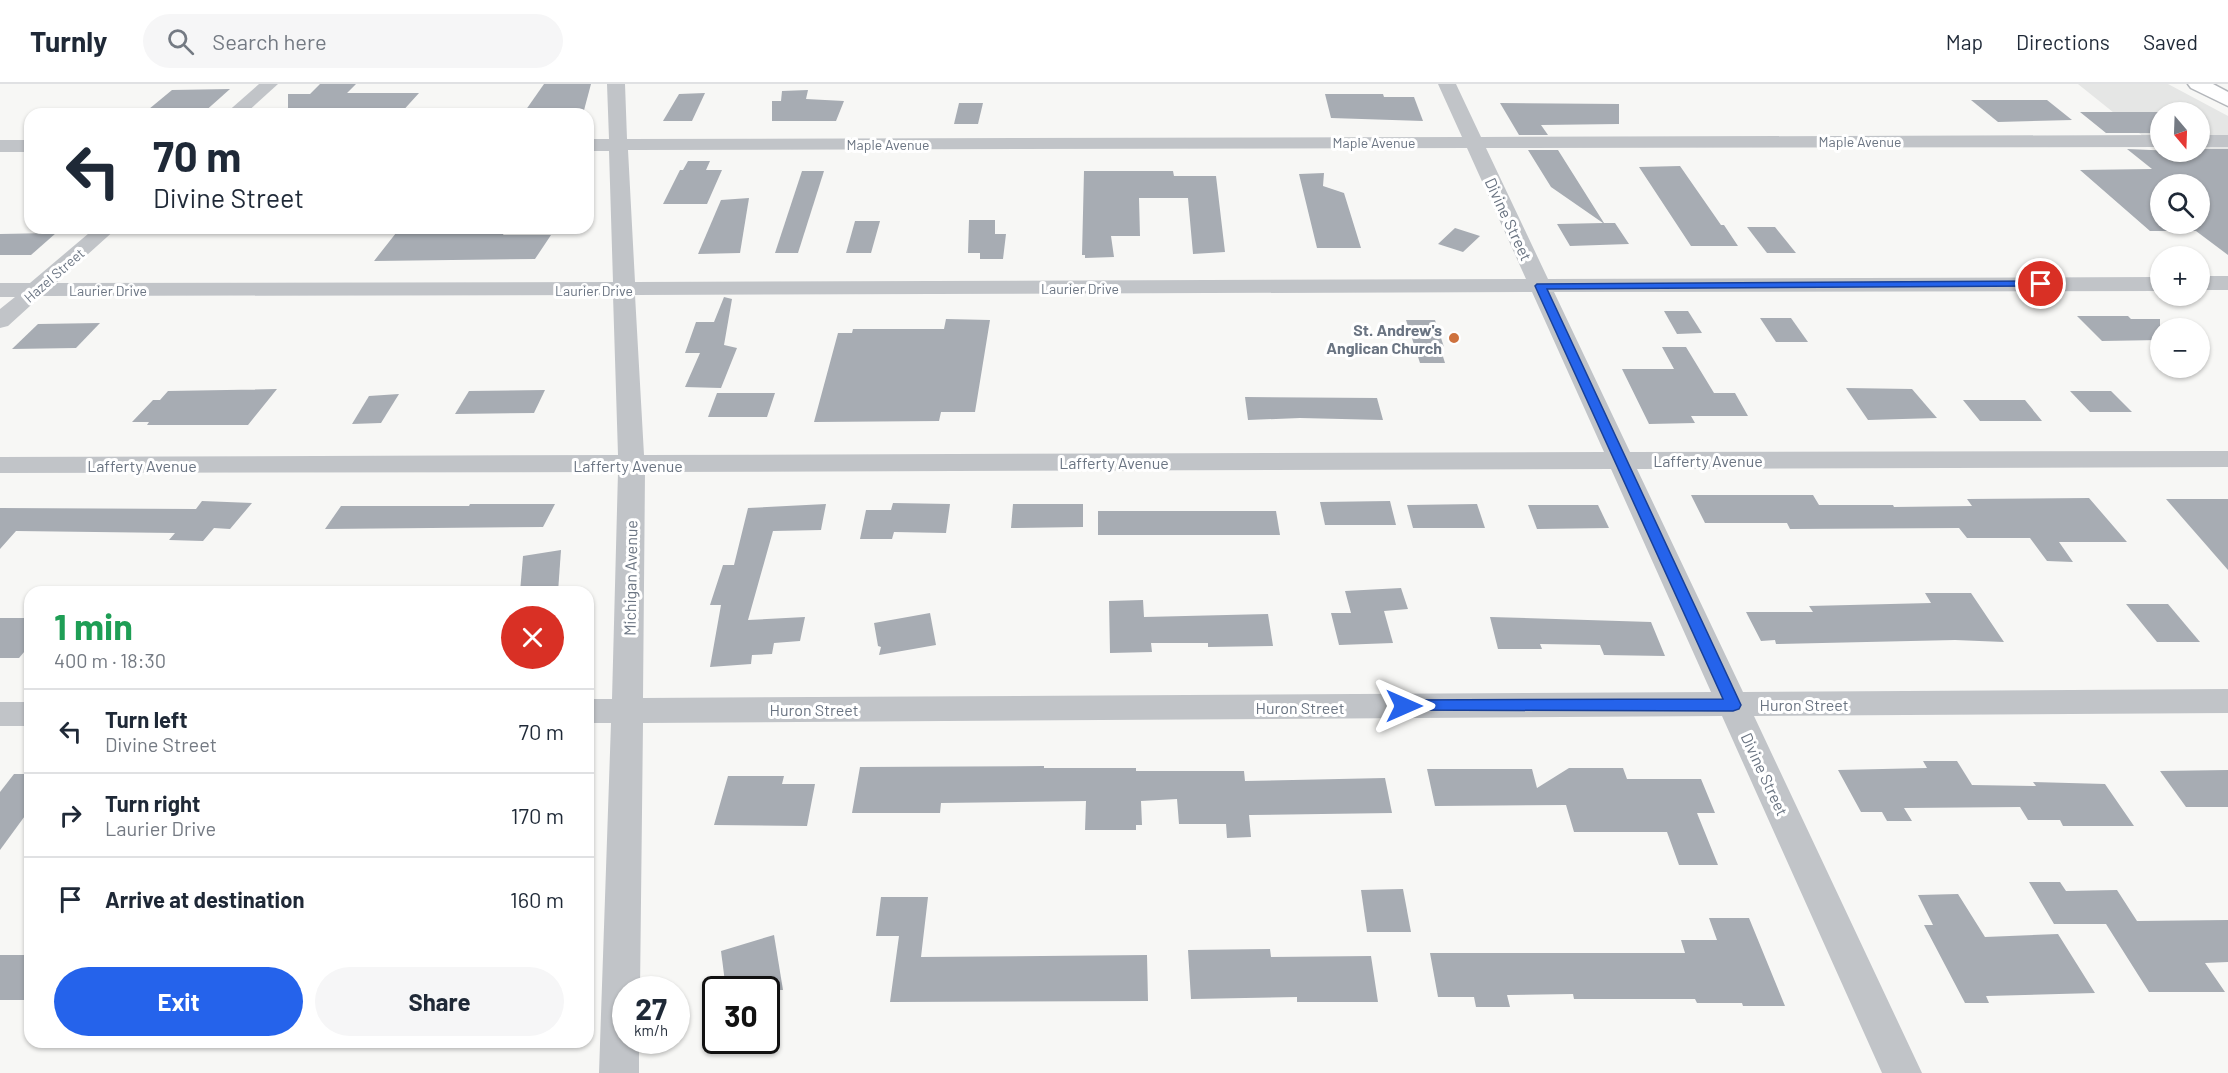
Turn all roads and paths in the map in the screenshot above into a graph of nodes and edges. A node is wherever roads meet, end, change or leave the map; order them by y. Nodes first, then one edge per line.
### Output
1 (269, 84) edge
2 (616, 84) edge
3 (1447, 84) edge
4 (2198, 84) edge
5 (2228, 100) edge
6 (241, 108) edge
7 (1473, 141) junction
8 (2150, 141) edge
9 (2210, 141) edge
10 (2228, 141) edge
11 (618, 144) junction
12 (594, 145) edge
13 (0, 146) edge
14 (24, 146) edge
15 (100, 234) edge
16 (2228, 283) edge
17 (2150, 284) edge
18 (2210, 284) edge
19 (1540, 286) junction
20 (0, 290) edge
21 (36, 290) junction
22 (624, 290) junction
23 (0, 321) edge
24 (2228, 459) edge
25 (1619, 460) junction
26 (0, 465) edge
27 (631, 465) junction
28 (2228, 701) edge
29 (1733, 705) junction
30 (594, 711) edge
31 (626, 711) junction
32 (0, 714) edge
33 (24, 714) edge
34 (619, 1073) edge
35 (1902, 1073) edge

1 - 6 street
2 - 11 street, Michigan Avenue
3 - 7 street, Divine Street
4 - 5 main road
7 - 8 street, Maple Avenue
7 - 11 street, Maple Avenue
7 - 19 street, Divine Street
9 - 10 street
11 - 12 street, Maple Avenue
11 - 22 street, Michigan Avenue
13 - 14 street
15 - 21 street, Hazel Street
16 - 18 street
17 - 19 street, Laurier Drive
19 - 22 street, Laurier Drive
19 - 25 street, Divine Street
20 - 21 street, Laurier Drive
21 - 22 street, Laurier Drive
21 - 23 street, Hazel Street
22 - 27 street, Michigan Avenue
24 - 25 street, Lafferty Avenue
25 - 27 street, Lafferty Avenue
25 - 29 street, Divine Street
26 - 27 street, Lafferty Avenue
27 - 31 street, Michigan Avenue
28 - 29 street, Huron Street
29 - 31 street, Huron Street
29 - 35 street, Divine Street
30 - 31 street, Huron Street
31 - 34 street, Michigan Avenue
32 - 33 street

